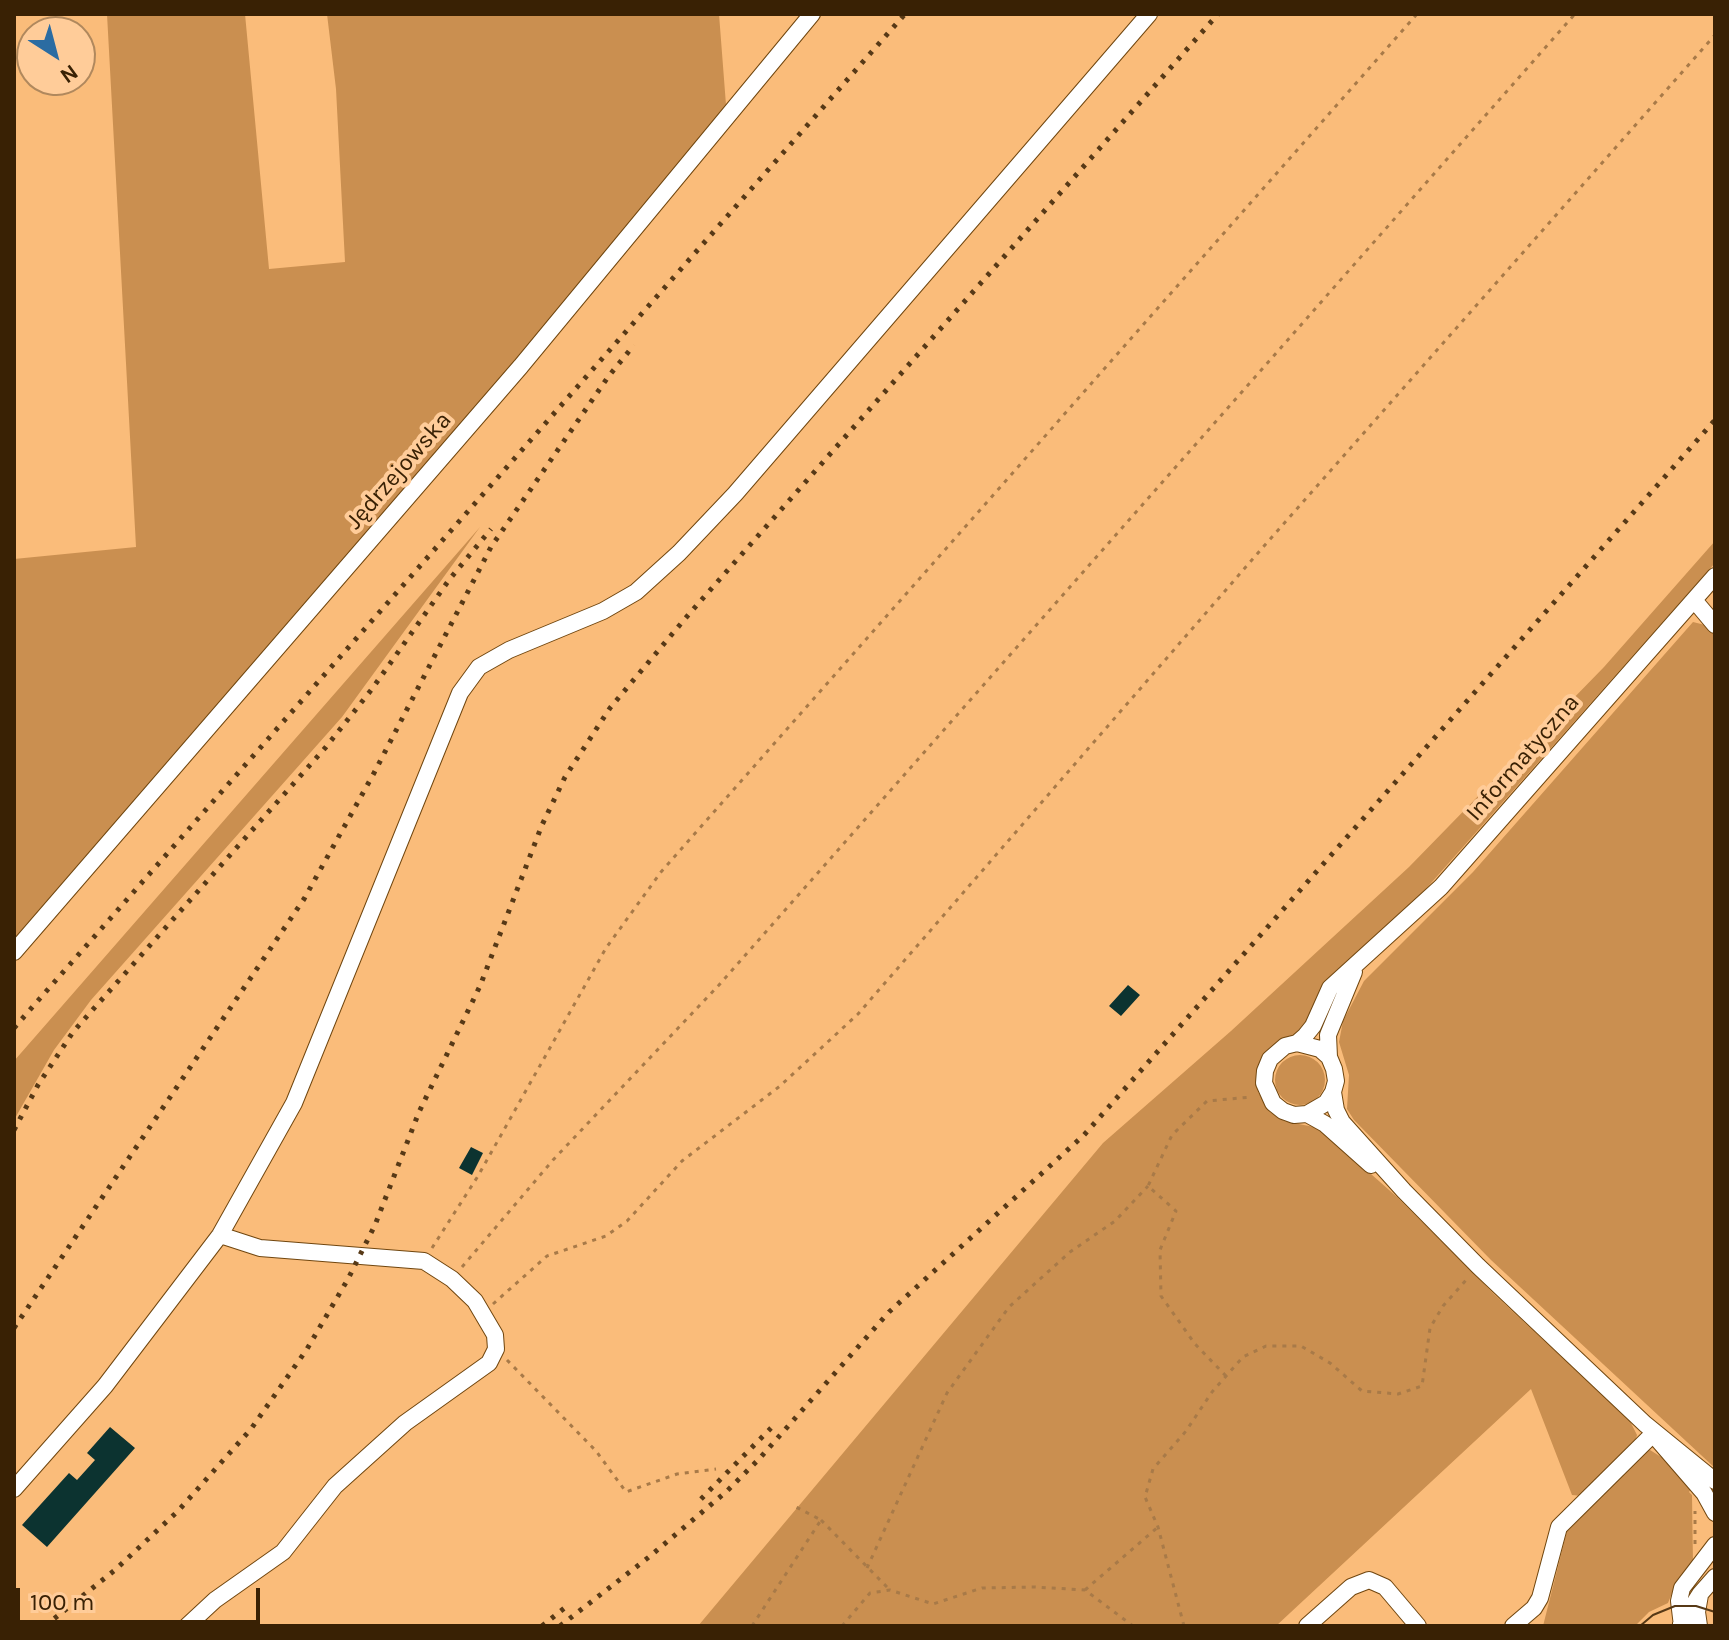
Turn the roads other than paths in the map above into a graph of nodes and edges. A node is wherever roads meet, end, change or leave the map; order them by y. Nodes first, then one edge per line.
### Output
1 (812, 14) edge
2 (1149, 14) edge
3 (1715, 576) edge
4 (1694, 600) junction
5 (1715, 610) edge
6 (1715, 625) edge
7 (14, 952) edge
8 (1359, 964) junction
9 (1297, 1043) junction
10 (1329, 1057) junction
11 (1333, 1092) junction
12 (1307, 1114) junction
13 (1404, 1191) junction
14 (220, 1235) junction
15 (1649, 1429) junction
16 (1707, 1485) edge
17 (14, 1489) edge
18 (1715, 1513) edge
19 (1715, 1545) edge
20 (1715, 1577) edge
21 (1700, 1594) junction
22 (1681, 1624) edge
23 (187, 1626) edge
24 (1307, 1626) edge
25 (1418, 1626) edge
26 (1513, 1626) edge
27 (1699, 1626) edge

1 - 7 street, Jędrzejowska
2 - 14 street
3 - 4 street, Informatyczna
4 - 5 street
4 - 6 street
4 - 8 street, Informatyczna
8 - 9 street, Informatyczna
8 - 10 street, Informatyczna
9 - 10 street
9 - 12 street, Informatyczna
10 - 11 street, Informatyczna
11 - 12 street
11 - 13 street, Informatyczna
12 - 13 street, Informatyczna
13 - 15 street, Informatyczna
14 - 17 street
14 - 23 street
15 - 16 street, Informatyczna
15 - 26 street
16 - 18 street, Informatyczna
19 - 22 street
20 - 21 street
21 - 22 street
21 - 27 street
24 - 25 street

